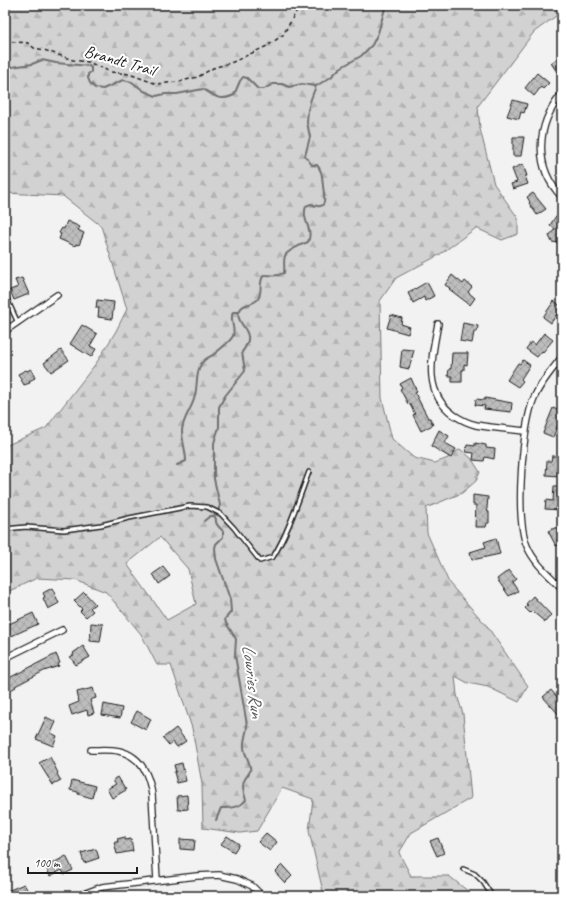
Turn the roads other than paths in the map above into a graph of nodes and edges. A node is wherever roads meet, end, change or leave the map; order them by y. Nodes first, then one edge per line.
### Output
1 (562, 94) edge
2 (562, 197) edge
3 (5, 295) edge
4 (57, 295) dead end
5 (18, 323) junction
6 (438, 324) dead end
7 (5, 331) edge
8 (562, 357) edge
9 (525, 431) junction
10 (309, 472) dead end
11 (5, 529) edge
12 (562, 588) edge
13 (62, 630) dead end
14 (5, 658) edge
15 (91, 750) dead end
16 (462, 869) dead end
17 (158, 880) junction
18 (78, 896) edge
19 (262, 896) edge
20 (492, 896) edge

1 - 2 street
3 - 5 lane
4 - 5 street
5 - 7 street
6 - 9 street
8 - 9 street
9 - 12 street
10 - 11 lane
13 - 14 street
15 - 17 street
16 - 20 lane
17 - 18 street
17 - 19 street

